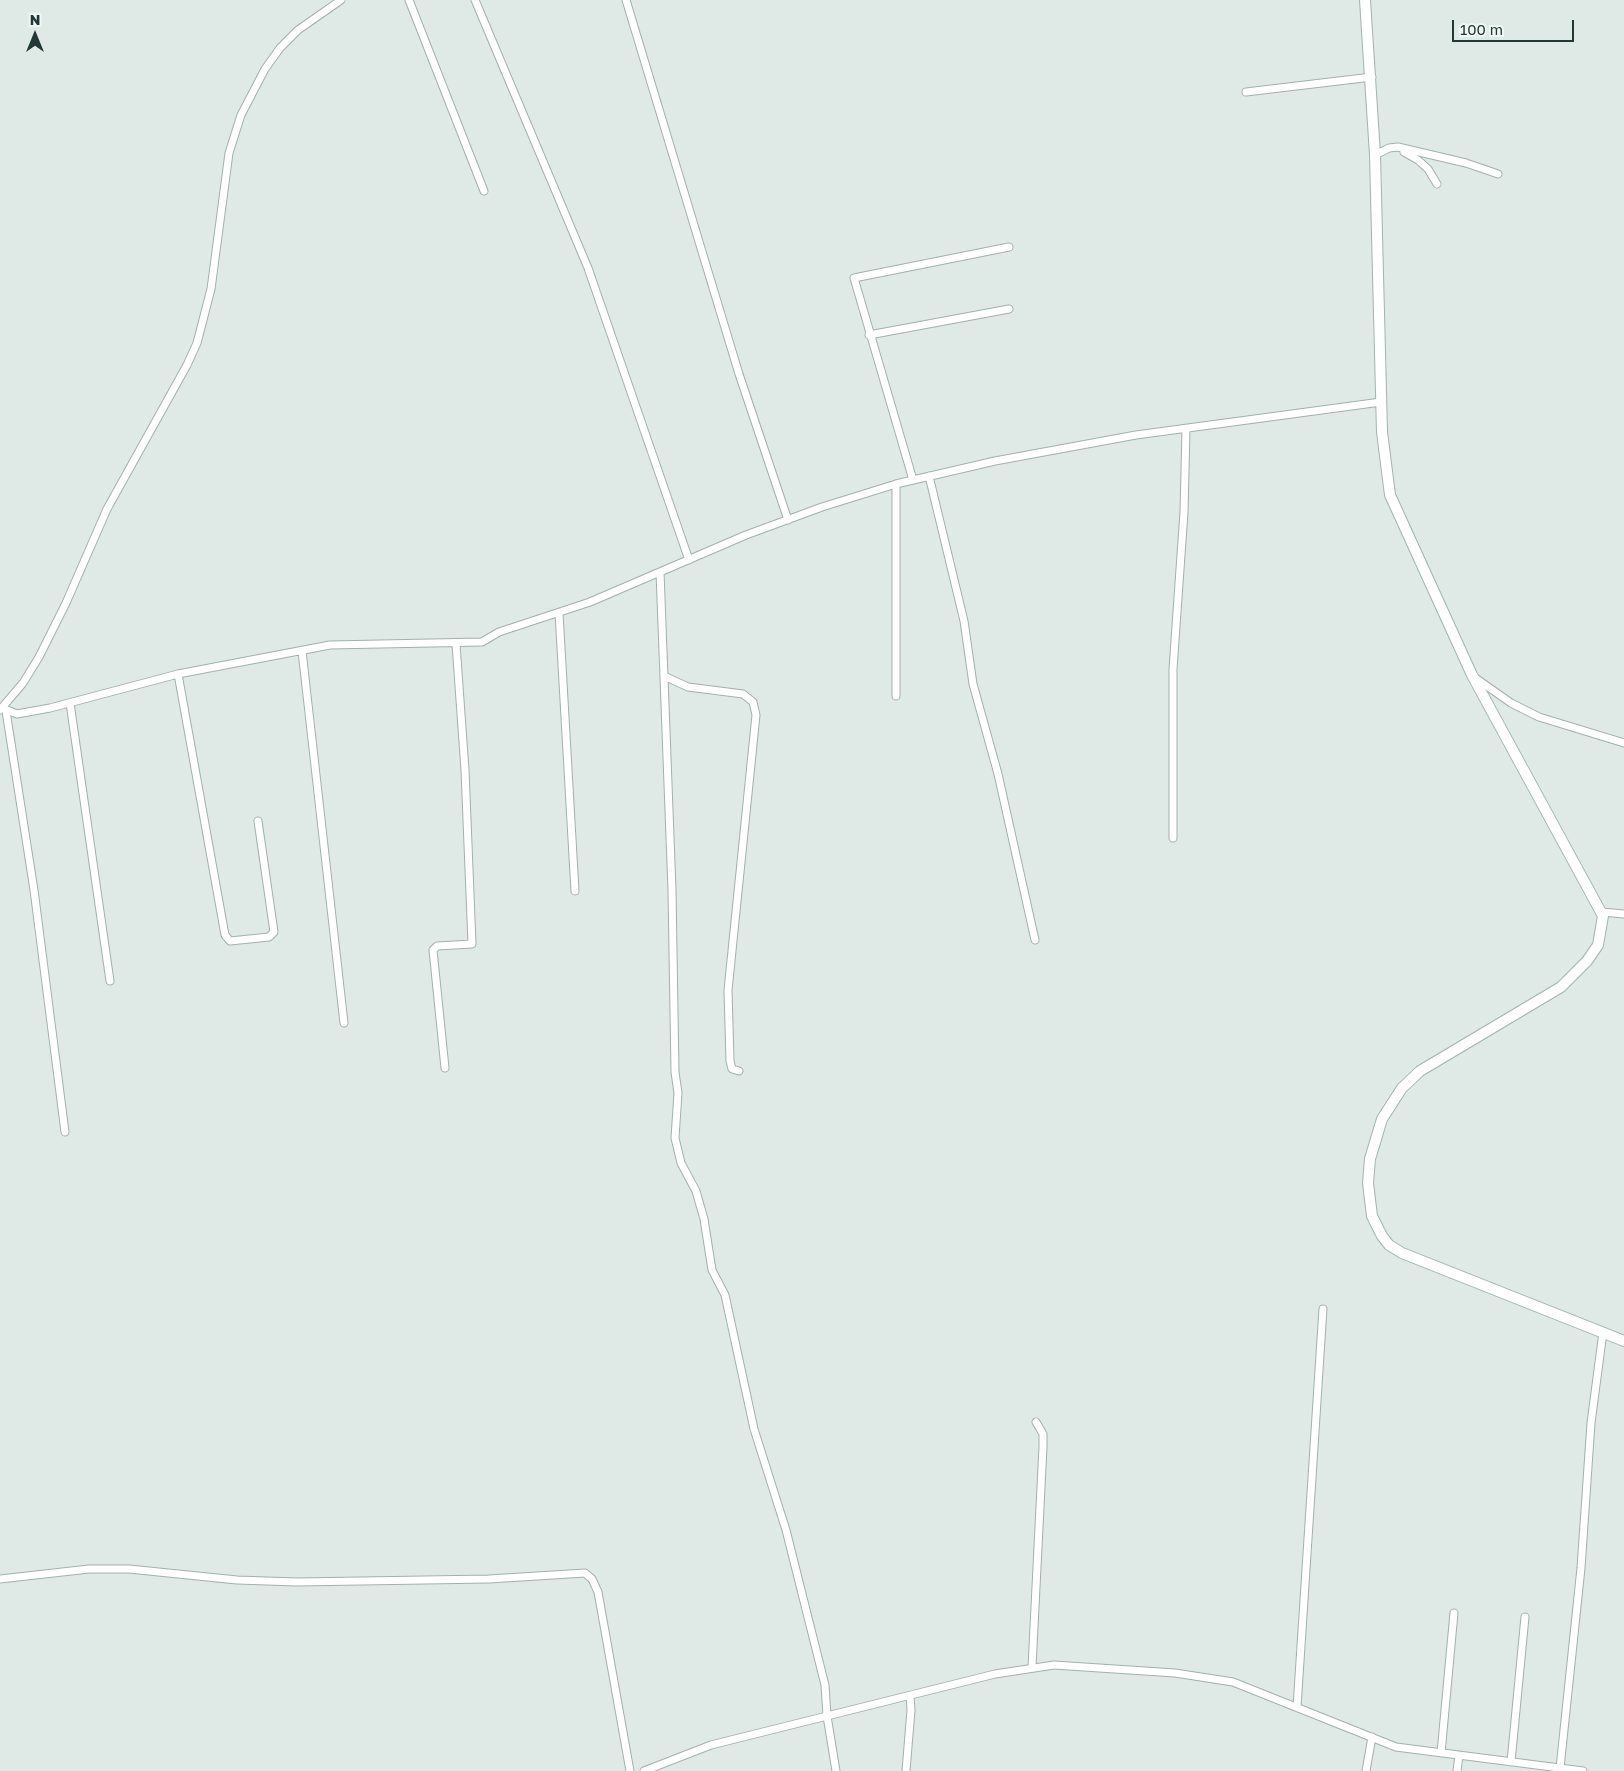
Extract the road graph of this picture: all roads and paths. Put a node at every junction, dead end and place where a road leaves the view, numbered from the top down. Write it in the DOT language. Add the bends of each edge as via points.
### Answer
graph roads {
  1 [pos="341,0"];
  2 [pos="409,0"];
  3 [pos="475,0"];
  4 [pos="626,0"];
  5 [pos="1365,0"];
  6 [pos="1372,77"];
  7 [pos="1246,92"];
  8 [pos="1389,148"];
  9 [pos="1375,155"];
  10 [pos="1498,174"];
  11 [pos="1437,184"];
  12 [pos="484,191"];
  13 [pos="1009,247"];
  14 [pos="1009,309"];
  15 [pos="869,335"];
  16 [pos="1381,402"];
  17 [pos="1186,429"];
  18 [pos="929,476"];
  19 [pos="913,480"];
  20 [pos="896,484"];
  21 [pos="788,520"];
  22 [pos="689,560"];
  23 [pos="660,572"];
  24 [pos="559,613"];
  25 [pos="456,644"];
  26 [pos="302,651"];
  27 [pos="178,674"];
  28 [pos="1472,675"];
  29 [pos="664,676"];
  30 [pos="896,696"];
  31 [pos="70,703"];
  32 [pos="3,710"];
  33 [pos="1624,743"];
  34 [pos="258,821"];
  35 [pos="1173,838"];
  36 [pos="575,891"];
  37 [pos="1602,912"];
  38 [pos="1624,914"];
  39 [pos="1035,940"];
  40 [pos="110,981"];
  41 [pos="344,1023"];
  42 [pos="444,1068"];
  43 [pos="740,1071"];
  44 [pos="65,1132"];
  45 [pos="1323,1309"];
  46 [pos="1603,1332"];
  47 [pos="1624,1341"];
  48 [pos="1036,1422"];
  49 [pos="0,1579"];
  50 [pos="1454,1613"];
  51 [pos="1525,1616"];
  52 [pos="1032,1667"];
  53 [pos="910,1696"];
  54 [pos="1297,1707"];
  55 [pos="827,1716"];
  56 [pos="1372,1737"];
  57 [pos="1441,1752"];
  58 [pos="1459,1755"];
  59 [pos="1511,1762"];
  60 [pos="1560,1768"];
  61 [pos="646,1770"];
  62 [pos="630,1771"];
  63 [pos="836,1771"];
  64 [pos="906,1771"];
  65 [pos="1366,1771"];
  66 [pos="1457,1771"];
  67 [pos="1583,1771"];
  1 -- 32 [label="street" via="298,30 280,48 264,69 242,115 229,152 212,288 197,343 107,508 66,604 39,657"];
  2 -- 12 [label="street"];
  3 -- 22 [label="street" via="588,268"];
  4 -- 21 [label="street" via="739,374"];
  5 -- 6 [label="street"];
  6 -- 7 [label="street"];
  6 -- 9 [label="street"];
  8 -- 9 [label="street"];
  8 -- 10 [label="street" via="1398,147 1457,161"];
  8 -- 11 [label="street" via="1418,160"];
  9 -- 16 [label="street"];
  13 -- 15 [label="street" via="854,278"];
  14 -- 15 [label="street"];
  15 -- 19 [label="street"];
  16 -- 17 [label="street"];
  16 -- 28 [label="street" via="1390,495"];
  17 -- 18 [label="street" via="995,460"];
  17 -- 35 [label="street" via="1174,668"];
  18 -- 19 [label="street"];
  18 -- 39 [label="street" via="964,620 973,684 998,774"];
  19 -- 20 [label="street"];
  20 -- 21 [label="street"];
  20 -- 30 [label="street"];
  21 -- 22 [label="street"];
  22 -- 23 [label="street"];
  23 -- 24 [label="street"];
  23 -- 29 [label="street"];
  24 -- 25 [label="street" via="499,632 482,642"];
  24 -- 36 [label="street"];
  25 -- 26 [label="street" via="330,646"];
  25 -- 42 [label="street" via="472,944 438,946 433,950"];
  26 -- 27 [label="street"];
  26 -- 41 [label="street"];
  27 -- 31 [label="street"];
  27 -- 34 [label="street" via="225,935 230,941 269,937 274,932"];
  28 -- 33 [label="street" via="1511,704 1532,714"];
  28 -- 37 [label="street"];
  29 -- 43 [label="street" via="688,687 743,694 753,702 756,715 728,990 730,1061 732,1069"];
  29 -- 55 [label="street" via="678,1093 675,1138 681,1163 696,1191 704,1219 712,1270 725,1295 754,1430 786,1530 825,1685"];
  31 -- 32 [label="street" via="24,713"];
  31 -- 40 [label="street"];
  32 -- 44 [label="street" via="34,890"];
  37 -- 38 [label="street"];
  37 -- 46 [label="street" via="1598,944 1569,980 1420,1071 1402,1088 1382,1119 1370,1159 1368,1183 1374,1222 1389,1245 1402,1253"];
  45 -- 54 [label="street"];
  46 -- 47 [label="street"];
  46 -- 60 [label="street" via="1591,1423 1581,1568"];
  48 -- 52 [label="street" via="1043,1434 1043,1447"];
  49 -- 62 [label="street" via="89,1569 297,1582 489,1579 585,1573 598,1592"];
  50 -- 57 [label="street"];
  51 -- 59 [label="street"];
  52 -- 53 [label="street"];
  52 -- 54 [label="street" via="1073,1666 1209,1678 1233,1682"];
  53 -- 55 [label="street"];
  53 -- 64 [label="street"];
  54 -- 56 [label="street"];
  55 -- 61 [label="street" via="711,1746"];
  55 -- 63 [label="street"];
  56 -- 57 [label="street" via="1396,1746"];
  56 -- 65 [label="street"];
  57 -- 58 [label="street"];
  58 -- 59 [label="street"];
  58 -- 66 [label="street"];
  59 -- 60 [label="street"];
  60 -- 67 [label="street"];
}
